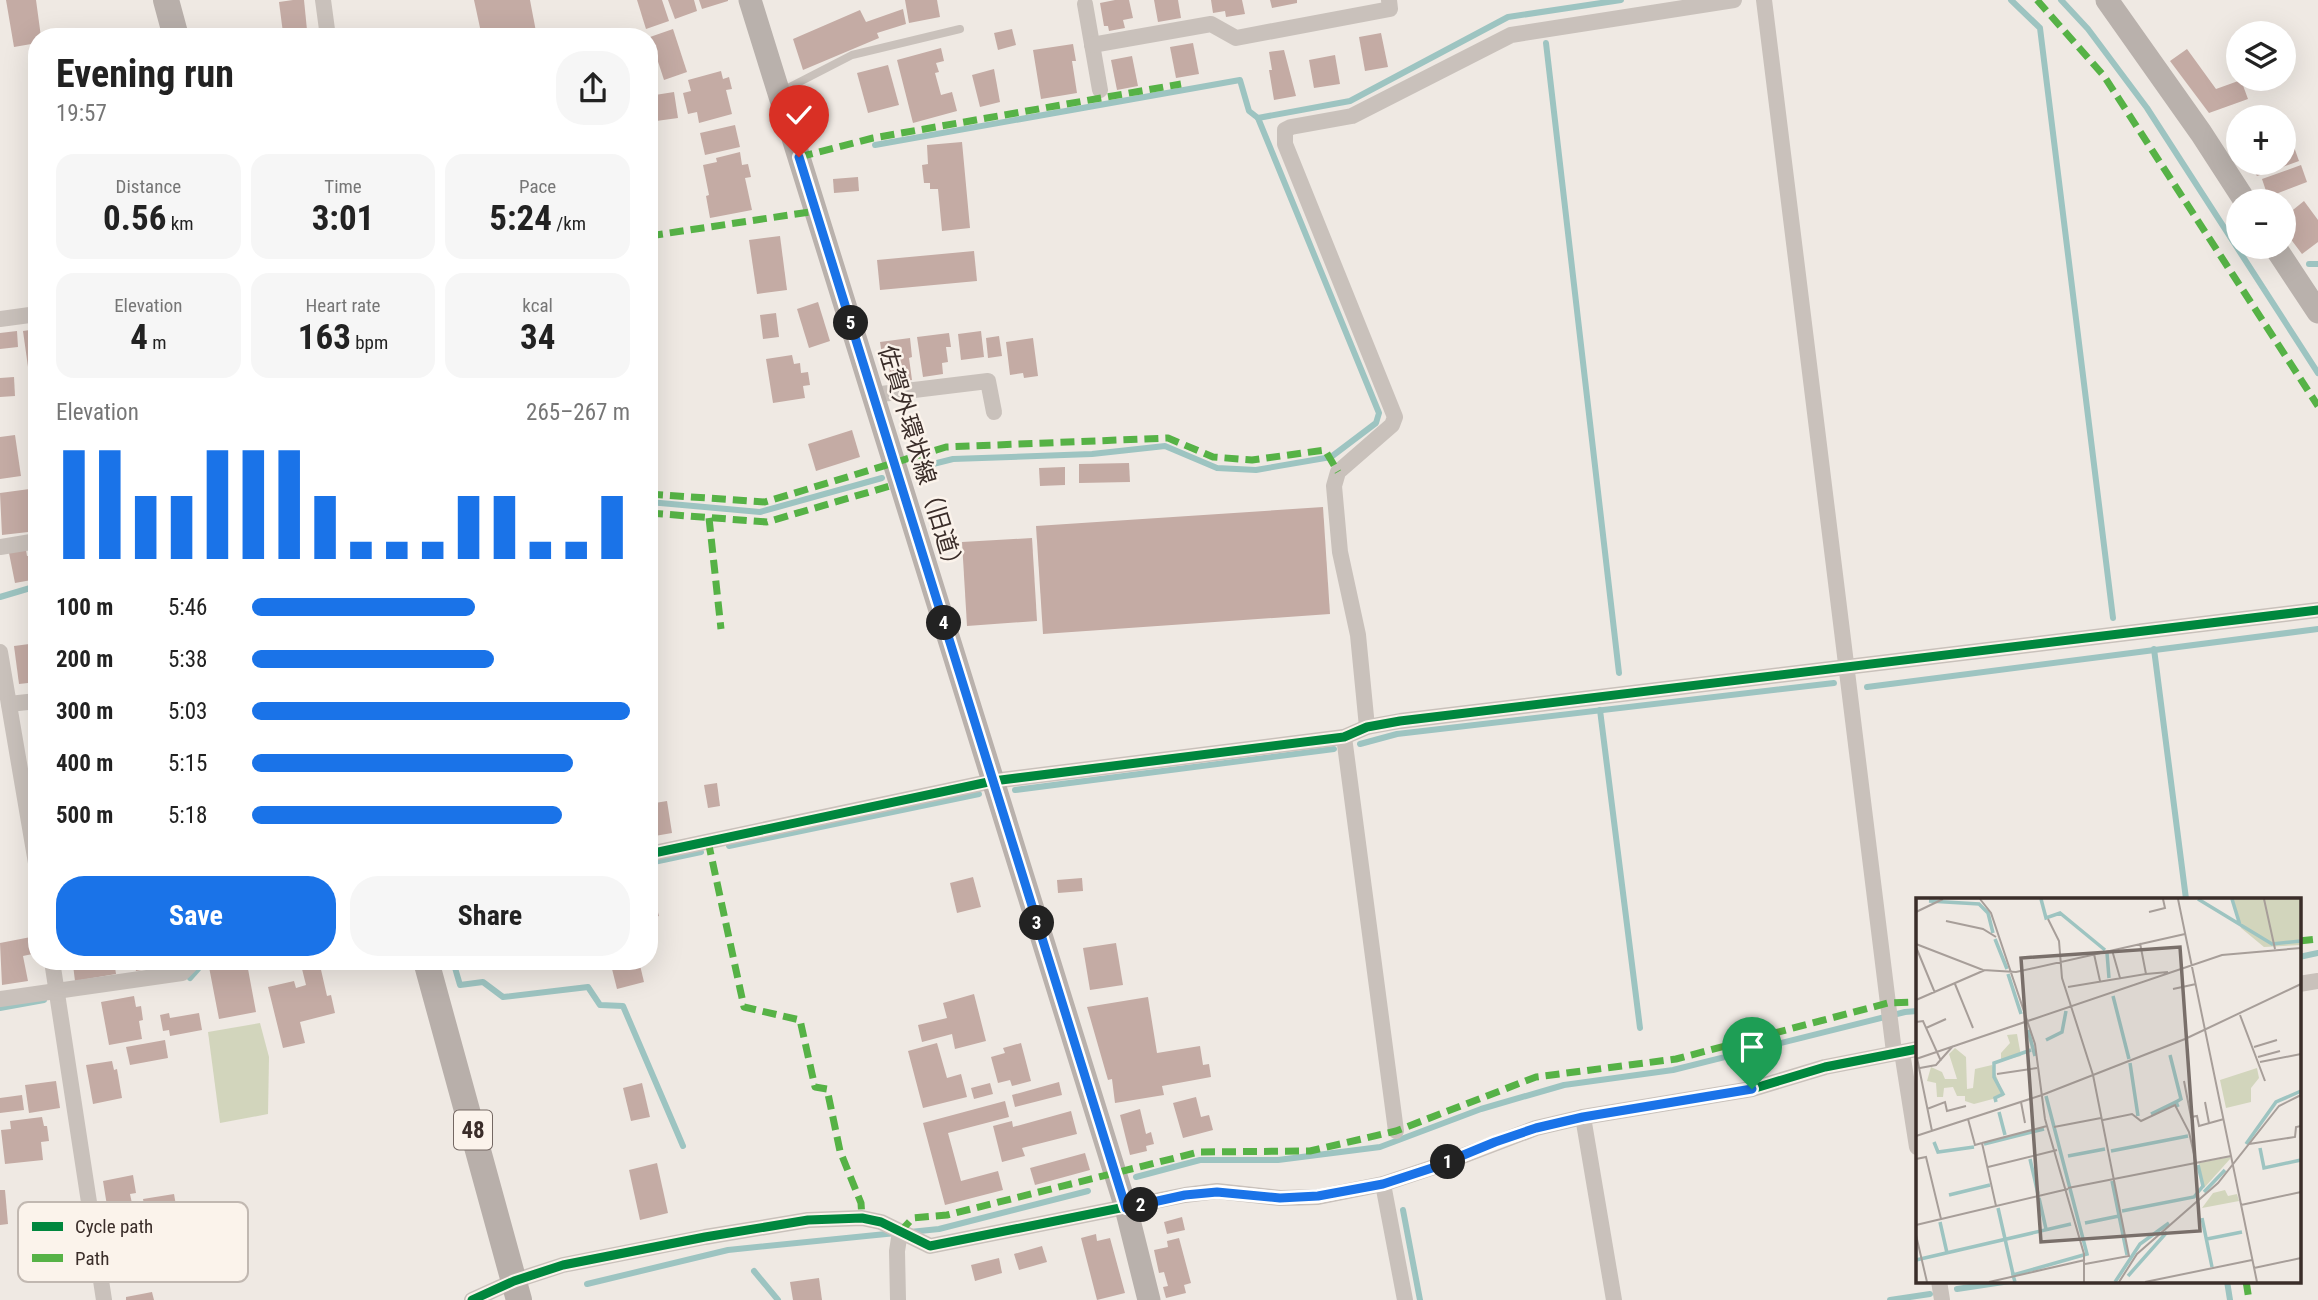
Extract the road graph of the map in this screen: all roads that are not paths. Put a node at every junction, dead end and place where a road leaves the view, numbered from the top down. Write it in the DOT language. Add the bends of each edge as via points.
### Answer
graph roads {
  1 [pos="166,0"];
  2 [pos="323,0"];
  3 [pos="750,0"];
  4 [pos="1389,0"];
  5 [pos="1734,0"];
  6 [pos="1764,0"];
  7 [pos="2106,0"];
  8 [pos="1086,5"];
  9 [pos="174,28"];
  10 [pos="327,28"];
  11 [pos="960,29"];
  12 [pos="1093,45"];
  13 [pos="1100,90"];
  14 [pos="779,92"];
  15 [pos="2237,189"];
  16 [pos="2283,259"];
  17 [pos="2318,312"];
  18 [pos="28,315"];
  19 [pos="0,319"];
  20 [pos="873,396"];
  21 [pos="995,412"];
  22 [pos="28,542"];
  23 [pos="0,547"];
  24 [pos="2318,610"];
  25 [pos="0,652"];
  26 [pos="1846,668"];
  27 [pos="28,702"];
  28 [pos="9,704"];
  29 [pos="1367,727"];
  30 [pos="1344,737"];
  31 [pos="993,781"];
  32 [pos="28,816"];
  33 [pos="658,852"];
  34 [pos="54,970"];
  35 [pos="185,970"];
  36 [pos="428,970"];
  37 [pos="2318,981"];
  38 [pos="2300,984"];
  39 [pos="57,990"];
  40 [pos="0,999"];
  41 [pos="1904,1051"];
  42 [pos="1583,1117"];
  43 [pos="1396,1131"];
  44 [pos="1916,1140"];
  45 [pos="1383,1184"];
  46 [pos="89,1202"];
  47 [pos="1126,1208"];
  48 [pos="901,1231"];
  49 [pos="101,1282"];
  50 [pos="1939,1282"];
  51 [pos="517,1290"];
  52 [pos="104,1300"];
  53 [pos="472,1300"];
  54 [pos="898,1300"];
  55 [pos="1149,1300"];
  56 [pos="1405,1300"];
  57 [pos="1614,1300"];
  58 [pos="1942,1300"];
  1 -- 9 [label="main road"];
  2 -- 10 [label="street"];
  3 -- 14 [label="street, 佐賀外環状線（旧道）"];
  4 -- 12 [label="street" via="1390,9 1236,38 1210,24"];
  5 -- 29 [label="street" via="1511,35 1352,116 1285,130 1284,144 1395,417 1392,425 1338,472 1334,486 1340,552 1359,635"];
  6 -- 26 [label="street"];
  7 -- 15 [label="street"];
  8 -- 12 [label="street"];
  11 -- 14 [label="lane" via="852,55"];
  12 -- 13 [label="street"];
  14 -- 20 [label="street, 佐賀外環状線（旧道）"];
  16 -- 17 [label="street"];
  18 -- 19 [label="street"];
  20 -- 21 [label="street" via="988,381"];
  20 -- 31 [label="street, 佐賀外環状線（旧道）"];
  22 -- 23 [label="street"];
  24 -- 26 [label="street"];
  25 -- 28 [label="street"];
  26 -- 29 [label="street"];
  26 -- 41 [label="street" via="1891,1027"];
  27 -- 28 [label="street"];
  28 -- 32 [label="street"];
  29 -- 30 [label="street"];
  30 -- 31 [label="street"];
  30 -- 43 [label="street"];
  31 -- 33 [label="street"];
  31 -- 47 [label="street, 佐賀外環状線（旧道）"];
  34 -- 39 [label="street"];
  35 -- 39 [label="street"];
  36 -- 51 [label="main road, 48"];
  37 -- 38 [label="street"];
  39 -- 40 [label="street"];
  39 -- 46 [label="street"];
  41 -- 42 [label="street" via="1825,1067 1752,1089"];
  41 -- 44 [label="street"];
  42 -- 45 [label="street" via="1536,1128"];
  42 -- 57 [label="street"];
  45 -- 47 [label="street" via="1280,1198 1217,1192"];
  45 -- 56 [label="street"];
  47 -- 48 [label="street" via="930,1246"];
  47 -- 55 [label="street, 佐賀外環状線（旧道）"];
  48 -- 51 [label="street" via="862,1218 808,1220 563,1265"];
  48 -- 54 [label="street"];
  49 -- 52 [label="street"];
  50 -- 58 [label="street"];
  51 -- 53 [label="street"];
}
